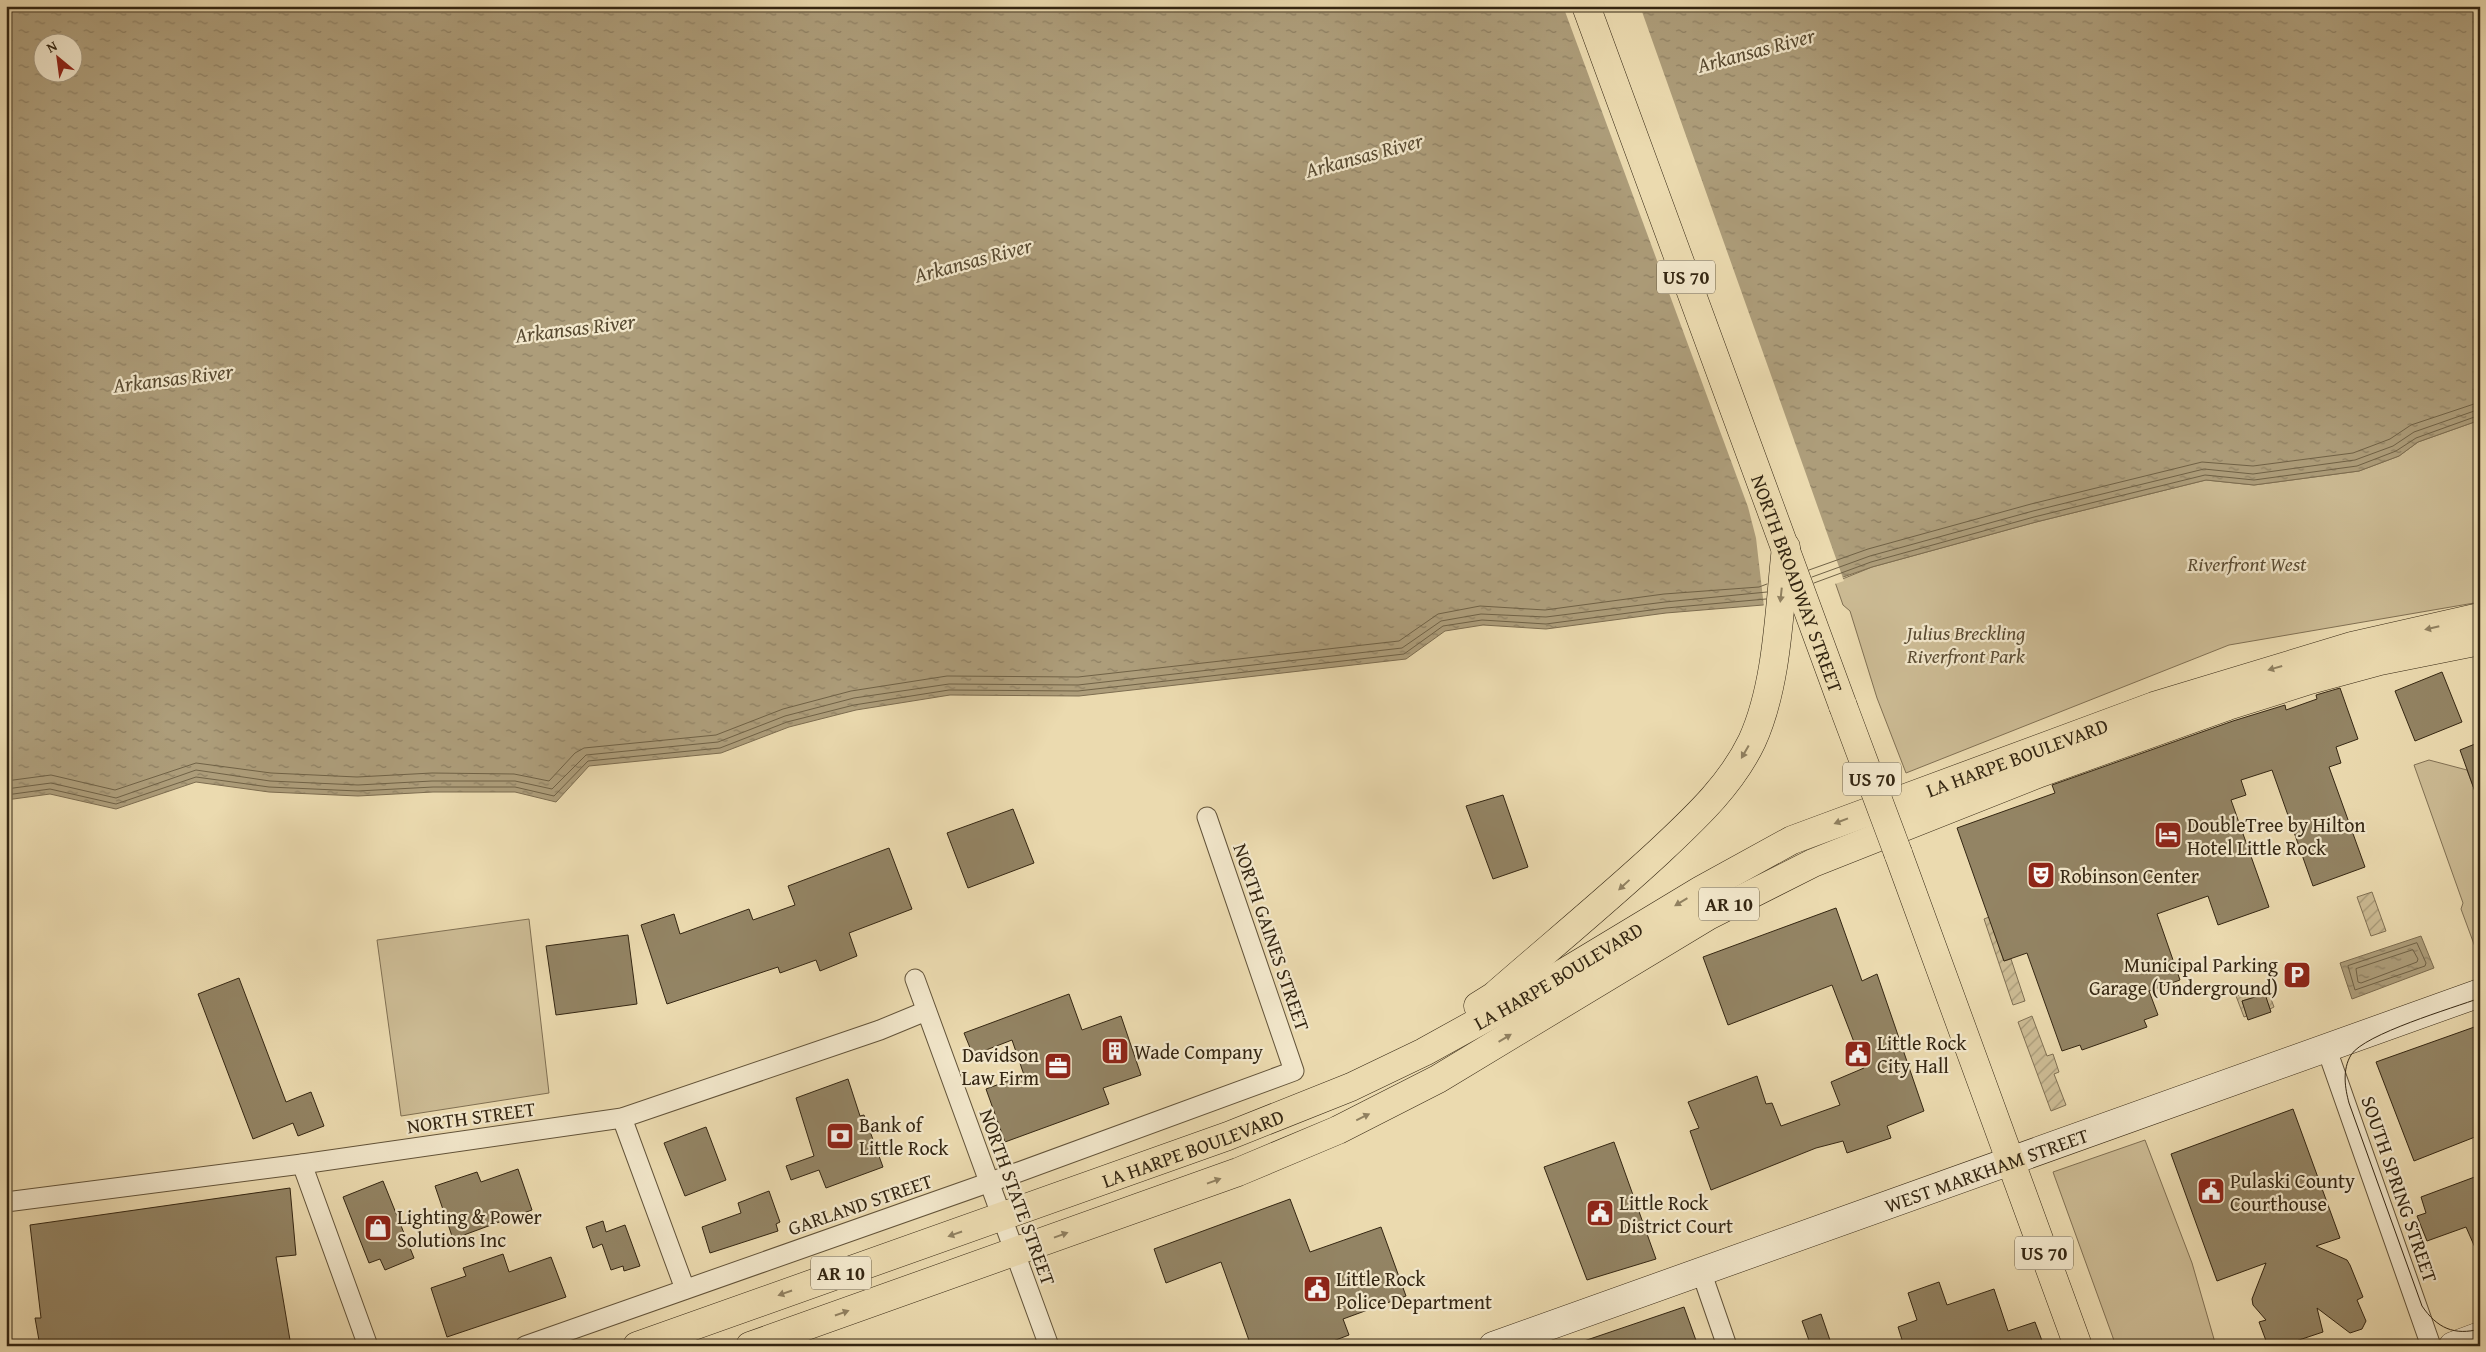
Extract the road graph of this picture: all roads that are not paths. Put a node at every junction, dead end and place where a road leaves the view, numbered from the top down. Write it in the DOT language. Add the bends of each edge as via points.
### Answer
graph roads {
  1 [pos="1586,6"];
  2 [pos="1786,547"];
  3 [pos="2480,618"];
  4 [pos="2480,642"];
  5 [pos="1208,817"];
  6 [pos="916,979"];
  7 [pos="2480,993"];
  8 [pos="926,1011"];
  9 [pos="2326,1048"];
  10 [pos="1294,1071"];
  11 [pos="622,1118"];
  12 [pos="1228,1136"];
  13 [pos="2010,1160"];
  14 [pos="302,1164"];
  15 [pos="988,1182"];
  16 [pos="6,1202"];
  17 [pos="1001,1218"];
  18 [pos="1015,1252"];
  19 [pos="1701,1271"];
  20 [pos="685,1290"];
  21 [pos="2480,1336"];
  22 [pos="368,1346"];
  23 [pos="524,1346"];
  24 [pos="637,1346"];
  25 [pos="750,1346"];
  26 [pos="1049,1346"];
  27 [pos="1493,1346"];
  28 [pos="1727,1346"];
  29 [pos="2078,1346"];
  30 [pos="2431,1346"];
  31 [pos="2452,1346"];
  1 -- 2 [label="main road, NORTH BROADWAY STREET / US 70"];
  2 -- 12 [label="main road, one-way" via="1767,696 1752,740 1730,778 1700,813 1494,996 1403,1046 1336,1076"];
  2 -- 13 [label="main road, NORTH BROADWAY STREET / US 70, bridge"];
  3 -- 12 [label="main road, LA HARPE BOULEVARD / AR 10, one-way" via="2352,646 2253,674 2154,706 1792,840 1424,1052"];
  18 -- 4 [label="main road, LA HARPE BOULEVARD / AR 10, one-way" via="1238,1172 1338,1130 1438,1078 1718,911 1813,863 2040,773 2228,706 2380,661"];
  5 -- 10 [label="street, NORTH GAINES STREET"];
  6 -- 8 [label="street, NORTH STATE STREET"];
  7 -- 9 [label="street, WEST MARKHAM STREET"];
  8 -- 11 [label="street, NORTH STREET" via="880,1030"];
  8 -- 15 [label="street, NORTH STATE STREET"];
  9 -- 13 [label="street, WEST MARKHAM STREET"];
  9 -- 30 [label="street, SOUTH SPRING STREET"];
  10 -- 15 [label="street, GARLAND STREET"];
  11 -- 14 [label="street, NORTH STREET"];
  11 -- 20 [label="street"];
  12 -- 17 [label="main road, LA HARPE BOULEVARD / AR 10"];
  13 -- 19 [label="street, WEST MARKHAM STREET"];
  13 -- 29 [label="main road, US 70"];
  14 -- 16 [label="street, NORTH STREET"];
  14 -- 22 [label="street"];
  15 -- 17 [label="street, NORTH STATE STREET"];
  15 -- 20 [label="street, GARLAND STREET"];
  17 -- 18 [label="street, NORTH STATE STREET"];
  17 -- 24 [label="main road, LA HARPE BOULEVARD / AR 10, one-way"];
  25 -- 18 [label="main road, LA HARPE BOULEVARD / AR 10, one-way"];
  18 -- 26 [label="street, NORTH STATE STREET"];
  19 -- 27 [label="street, WEST MARKHAM STREET"];
  19 -- 28 [label="street"];
  20 -- 23 [label="street, GARLAND STREET"];
  21 -- 31 [label="street"];
}
